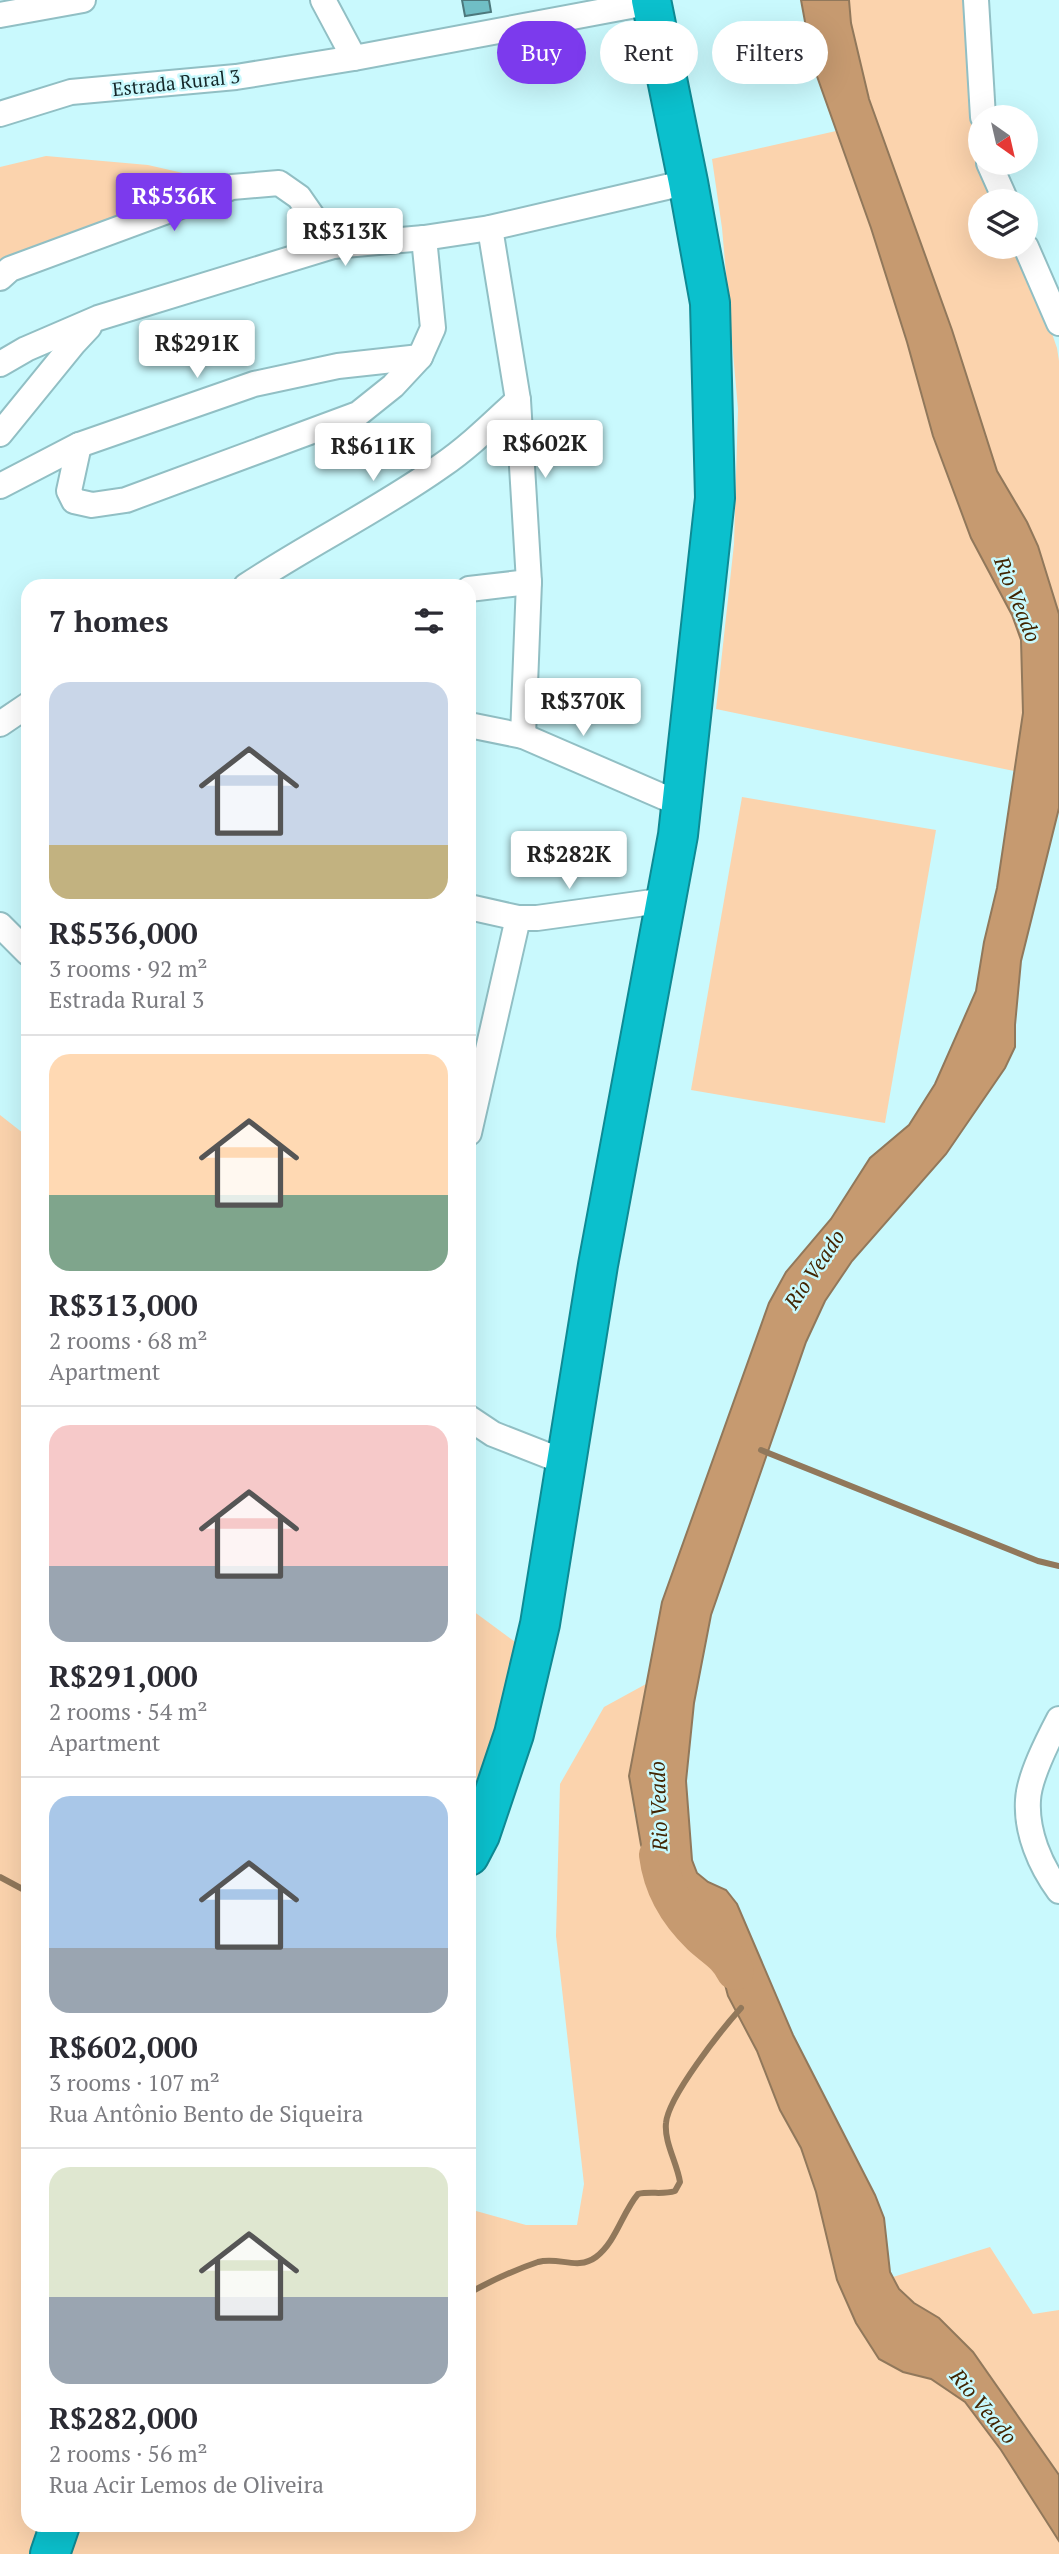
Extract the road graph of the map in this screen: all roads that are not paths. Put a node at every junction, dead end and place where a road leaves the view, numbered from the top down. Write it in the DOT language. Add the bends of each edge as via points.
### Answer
graph roads {
  1 [pos="83,0"];
  2 [pos="323,0"];
  3 [pos="976,0"];
  4 [pos="651,1"];
  5 [pos="0,15"];
  6 [pos="354,58"];
  7 [pos="983,105"];
  8 [pos="0,114"];
  9 [pos="688,182"];
  10 [pos="490,228"];
  11 [pos="424,238"];
  12 [pos="333,246"];
  13 [pos="1031,259"];
  14 [pos="0,278"];
  15 [pos="99,318"];
  16 [pos="1059,323"];
  17 [pos="420,356"];
  18 [pos="0,365"];
  19 [pos="518,400"];
  20 [pos="0,434"];
  21 [pos="79,444"];
  22 [pos="0,486"];
  23 [pos="256,579"];
  24 [pos="529,582"];
  25 [pos="476,588"];
  26 [pos="21,710"];
  27 [pos="0,724"];
  28 [pos="476,726"];
  29 [pos="523,736"];
  30 [pos="682,805"];
  31 [pos="667,900"];
  32 [pos="476,909"];
  33 [pos="518,918"];
  34 [pos="0,925"];
  35 [pos="21,946"];
  36 [pos="476,1102"];
  37 [pos="476,1423"];
  38 [pos="567,1464"];
  39 [pos="1059,1720"];
  40 [pos="476,1843"];
  41 [pos="1059,1891"];
  42 [pos="58,2532"];
  43 [pos="50,2554"];
  1 -- 5 [label="street"];
  2 -- 6 [label="street"];
  3 -- 7 [label="street"];
  4 -- 6 [label="street, Estrada Rural 3"];
  4 -- 9 [label="highway"];
  6 -- 8 [label="street, Estrada Rural 3" via="236,77 71,92"];
  9 -- 10 [label="street"];
  9 -- 30 [label="highway" via="710,303 715,498"];
  10 -- 11 [label="street"];
  10 -- 19 [label="street"];
  11 -- 12 [label="street"];
  11 -- 17 [label="street" via="433,328"];
  12 -- 14 [label="street" via="299,197 279,183 232,187 10,269"];
  12 -- 15 [label="street"];
  13 -- 16 [label="street"];
  15 -- 18 [label="street"];
  15 -- 20 [label="street"];
  17 -- 21 [label="street" via="338,366 254,384"];
  17 -- 21 [label="street" via="358,414 126,500 92,505 74,501 69,491"];
  19 -- 23 [label="street" via="442,466"];
  19 -- 24 [label="street"];
  21 -- 22 [label="street"];
  24 -- 25 [label="street"];
  24 -- 29 [label="street"];
  26 -- 27 [label="street"];
  28 -- 29 [label="street"];
  29 -- 30 [label="street"];
  30 -- 31 [label="highway"];
  31 -- 33 [label="street"];
  31 -- 38 [label="highway" via="597,1265"];
  32 -- 33 [label="street"];
  33 -- 36 [label="street"];
  34 -- 35 [label="street"];
  37 -- 38 [label="street"];
  38 -- 40 [label="highway" via="540,1624 514,1734"];
  39 -- 41 [label="street" via="1043,1749 1027,1798 1031,1837"];
  42 -- 43 [label="highway"];
}
